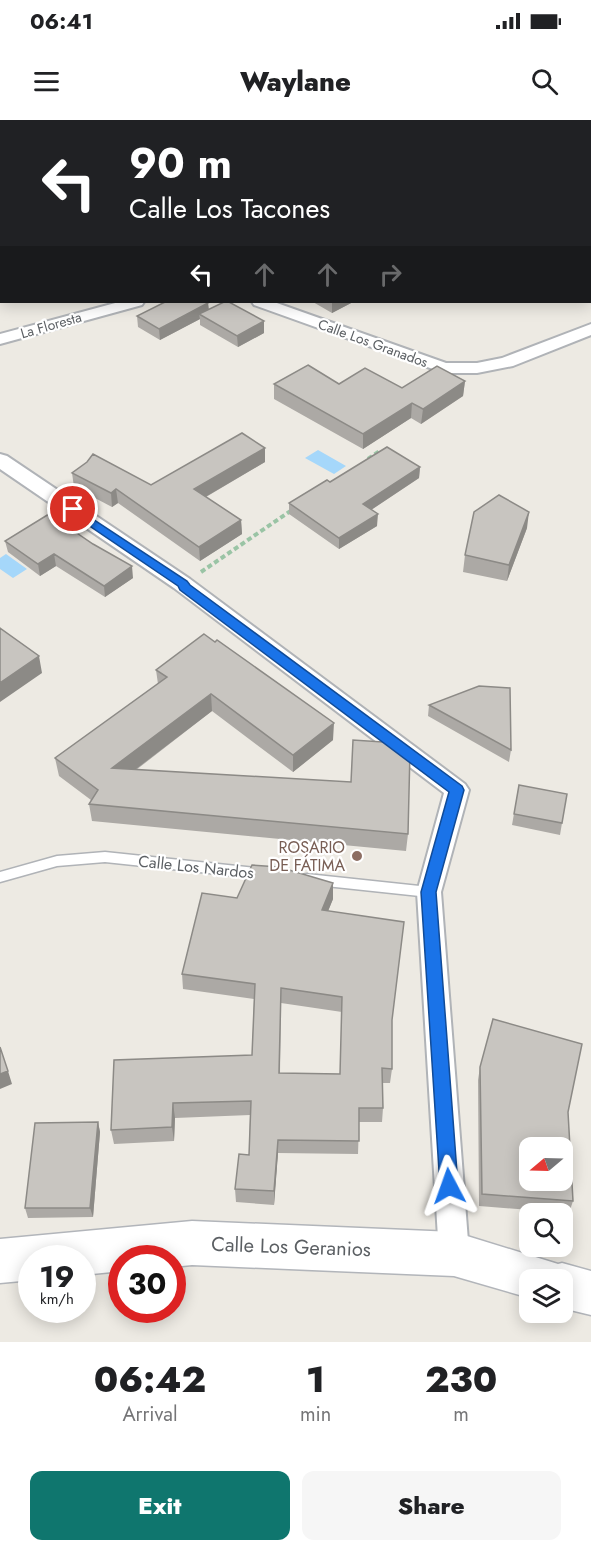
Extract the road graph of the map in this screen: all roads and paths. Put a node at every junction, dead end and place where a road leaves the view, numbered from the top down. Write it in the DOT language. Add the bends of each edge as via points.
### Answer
graph roads {
  1 [pos="132,303"];
  2 [pos="263,303"];
  3 [pos="591,329"];
  4 [pos="0,339"];
  5 [pos="381,450"];
  6 [pos="0,460"];
  7 [pos="361,464"];
  8 [pos="302,504"];
  9 [pos="183,584"];
  10 [pos="0,877"];
  11 [pos="429,892"];
  12 [pos="454,1254"];
  13 [pos="0,1262"];
  14 [pos="519,1273"];
  15 [pos="573,1288"];
  16 [pos="591,1293"];
  1 -- 4 [label="street, La Floresta"];
  2 -- 3 [label="street, Calle Los Granados" via="444,368 477,368 507,362"];
  5 -- 7 [label="path"];
  6 -- 9 [label="street"];
  8 -- 9 [label="path"];
  9 -- 11 [label="street" via="457,790"];
  10 -- 11 [label="lane, Calle Los Nardos" via="57,861 105,857"];
  11 -- 12 [label="street"];
  12 -- 13 [label="street, Calle Los Geranios" via="192,1243"];
  12 -- 14 [label="street, Calle Los Geranios"];
  15 -- 16 [label="street"];
}
